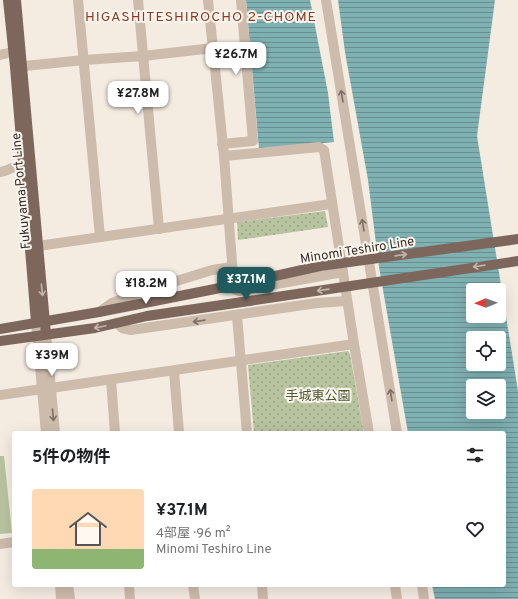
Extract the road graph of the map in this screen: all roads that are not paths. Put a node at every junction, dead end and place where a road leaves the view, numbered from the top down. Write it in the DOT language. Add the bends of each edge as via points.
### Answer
graph roads {
  1 [pos="8,0"];
  2 [pos="16,0"];
  3 [pos="78,0"];
  4 [pos="138,0"];
  5 [pos="208,0"];
  6 [pos="241,0"];
  7 [pos="326,0"];
  8 [pos="213,48"];
  9 [pos="13,52"];
  10 [pos="0,55"];
  11 [pos="144,56"];
  12 [pos="84,60"];
  13 [pos="18,67"];
  14 [pos="222,144"];
  15 [pos="224,156"];
  16 [pos="23,165"];
  17 [pos="0,172"];
  18 [pos="332,204"];
  19 [pos="228,218"];
  20 [pos="159,229"];
  21 [pos="100,237"];
  22 [pos="518,239"];
  23 [pos="34,246"];
  24 [pos="518,261"];
  25 [pos="232,268"];
  26 [pos="343,272"];
  27 [pos="347,301"];
  28 [pos="99,312"];
  29 [pos="237,316"];
  30 [pos="40,321"];
  31 [pos="117,323"];
  32 [pos="0,329"];
  33 [pos="42,335"];
  34 [pos="0,341"];
  35 [pos="354,344"];
  36 [pos="241,361"];
  37 [pos="174,371"];
  38 [pos="111,380"];
  39 [pos="47,389"];
  40 [pos="0,395"];
  41 [pos="46,431"];
  42 [pos="55,431"];
  43 [pos="115,431"];
  44 [pos="179,431"];
  45 [pos="247,431"];
  46 [pos="369,431"];
  47 [pos="397,431"];
  48 [pos="12,542"];
  49 [pos="0,544"];
  50 [pos="60,587"];
  51 [pos="68,587"];
  52 [pos="129,587"];
  53 [pos="194,587"];
  54 [pos="262,587"];
  55 [pos="395,587"];
  56 [pos="422,587"];
  57 [pos="62,599"];
  58 [pos="70,599"];
  59 [pos="130,599"];
  60 [pos="195,599"];
  61 [pos="263,599"];
  62 [pos="397,599"];
  63 [pos="424,599"];
  1 -- 9 [label="main road, Fukuyama Port Line"];
  2 -- 13 [label="main road, Fukuyama Port Line"];
  3 -- 12 [label="street"];
  4 -- 11 [label="street"];
  5 -- 8 [label="street"];
  6 -- 14 [label="street" via="253,141"];
  47 -- 7 [label="street, one-way"];
  8 -- 11 [label="street"];
  8 -- 14 [label="street"];
  9 -- 10 [label="street"];
  9 -- 13 [label="main road, Fukuyama Port Line"];
  11 -- 12 [label="street"];
  11 -- 20 [label="street"];
  12 -- 13 [label="street"];
  12 -- 21 [label="street"];
  13 -- 16 [label="main road, Fukuyama Port Line"];
  13 -- 23 [label="main road, Fukuyama Port Line"];
  14 -- 15 [label="street"];
  15 -- 18 [label="street" via="319,147 324,150"];
  15 -- 19 [label="street"];
  16 -- 17 [label="street"];
  16 -- 23 [label="main road, Fukuyama Port Line"];
  18 -- 19 [label="street"];
  18 -- 26 [label="street"];
  19 -- 20 [label="street"];
  19 -- 25 [label="street"];
  20 -- 21 [label="street"];
  21 -- 23 [label="street"];
  28 -- 22 [label="main road, Minomi Teshiro Line, one-way, bridge" via="320,266"];
  23 -- 30 [label="main road, Fukuyama Port Line"];
  24 -- 31 [label="main road, one-way, bridge" via="147,316"];
  25 -- 26 [label="street" via="234,289 239,291"];
  25 -- 28 [label="street" via="212,270 141,292 112,303"];
  26 -- 27 [label="street"];
  27 -- 29 [label="street" via="317,303"];
  27 -- 35 [label="street"];
  28 -- 30 [label="main road, Minomi Teshiro Line"];
  29 -- 31 [label="street, one-way" via="131,330 122,328"];
  29 -- 36 [label="street"];
  30 -- 32 [label="main road"];
  30 -- 33 [label="street"];
  31 -- 33 [label="main road, one-way"];
  33 -- 34 [label="main road"];
  33 -- 39 [label="street"];
  35 -- 36 [label="street"];
  35 -- 46 [label="street"];
  36 -- 37 [label="street"];
  36 -- 45 [label="street"];
  37 -- 38 [label="street"];
  37 -- 44 [label="street"];
  38 -- 39 [label="street"];
  38 -- 43 [label="street"];
  39 -- 40 [label="street"];
  39 -- 41 [label="street"];
  39 -- 42 [label="street, one-way"];
  48 -- 49 [label="street"];
  50 -- 57 [label="street"];
  51 -- 58 [label="street"];
  52 -- 59 [label="street"];
  53 -- 60 [label="street"];
  54 -- 61 [label="street"];
  55 -- 62 [label="street"];
  56 -- 63 [label="street"];
}
